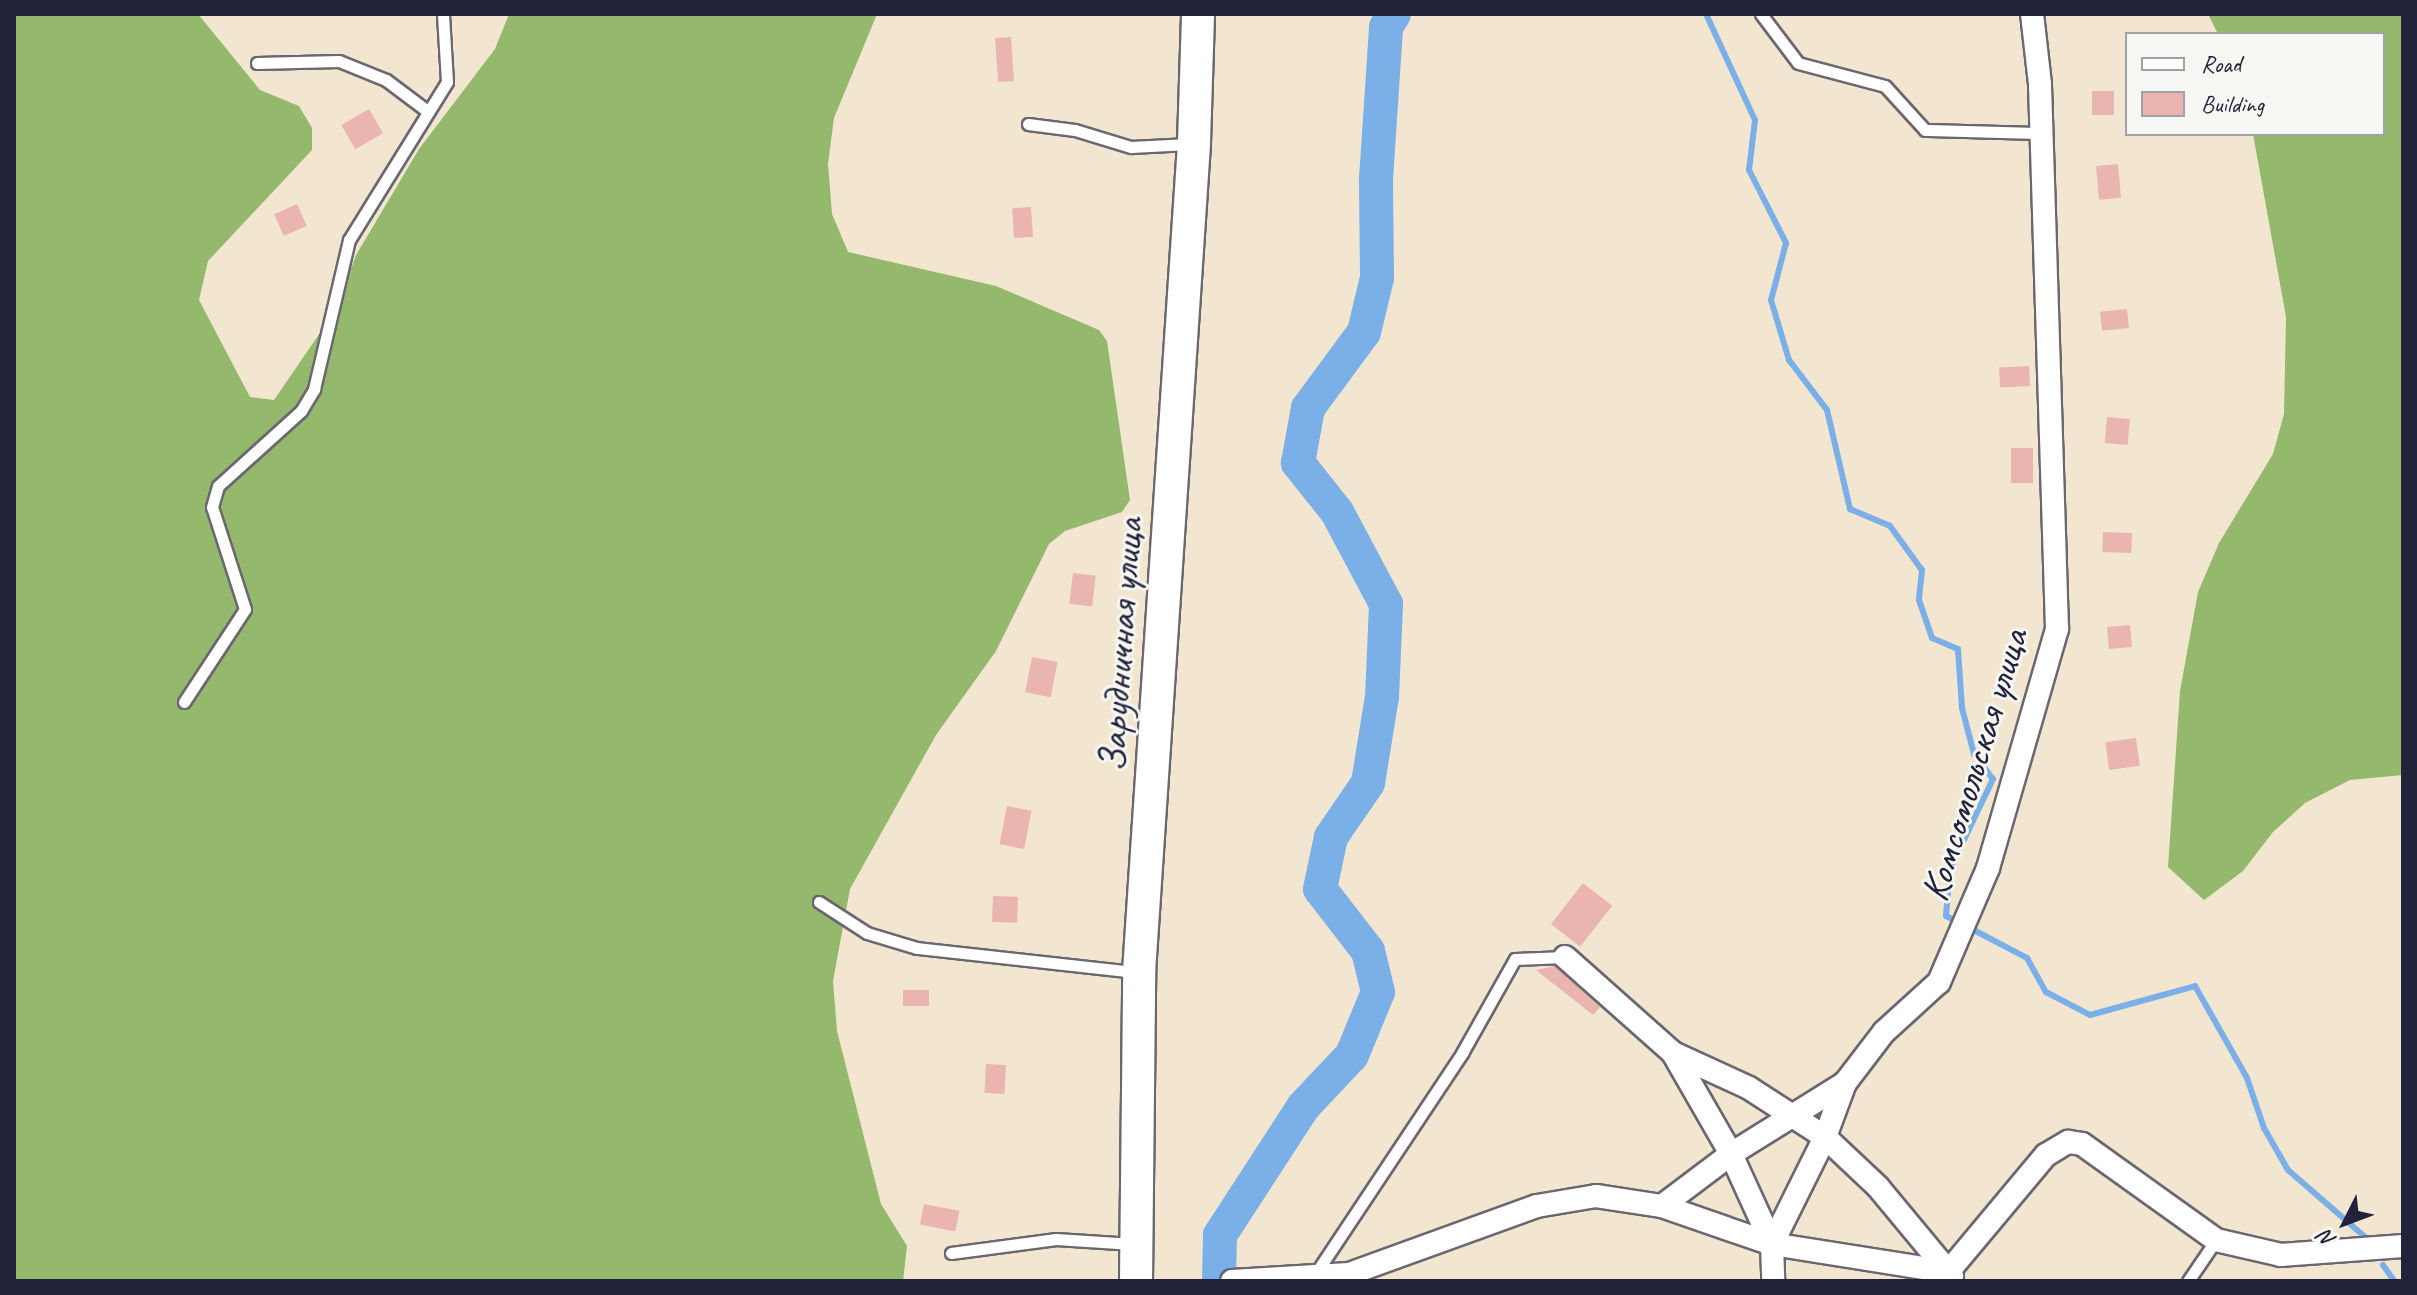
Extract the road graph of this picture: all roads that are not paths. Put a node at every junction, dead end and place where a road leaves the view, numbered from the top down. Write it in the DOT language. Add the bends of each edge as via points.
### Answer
graph roads {
  1 [pos="443,14"];
  2 [pos="1198,14"];
  3 [pos="1761,14"];
  4 [pos="2032,14"];
  5 [pos="257,63"];
  6 [pos="426,110"];
  7 [pos="1028,124"];
  8 [pos="2041,133"];
  9 [pos="1194,143"];
  10 [pos="184,702"];
  11 [pos="819,902"];
  12 [pos="1565,957"];
  13 [pos="1139,972"];
  14 [pos="1673,1053"];
  15 [pos="1845,1083"];
  16 [pos="1795,1114"];
  17 [pos="1825,1137"];
  18 [pos="1731,1154"];
  19 [pos="1662,1206"];
  20 [pos="2216,1240"];
  21 [pos="1134,1244"];
  22 [pos="1772,1244"];
  23 [pos="2403,1246"];
  24 [pos="951,1253"];
  25 [pos="1314,1276"];
  26 [pos="1953,1277"];
  27 [pos="1136,1281"];
  28 [pos="1232,1281"];
  29 [pos="1773,1281"];
  30 [pos="2188,1281"];
  1 -- 6 [label="lane" via="447,82"];
  2 -- 9 [label="street, Зарудничная улица"];
  3 -- 8 [label="lane" via="1798,63 1885,86 1925,130"];
  4 -- 8 [label="street, Комсомольская улица"];
  5 -- 6 [label="lane" via="339,61 386,80"];
  6 -- 10 [label="lane" via="349,240 314,389 301,411 218,486 212,507 245,609"];
  7 -- 9 [label="lane" via="1075,130 1131,147"];
  8 -- 15 [label="street, Комсомольская улица" via="2057,629 1988,868 1939,982 1884,1032"];
  9 -- 13 [label="street, Зарудничная улица"];
  11 -- 13 [label="lane" via="867,933 917,948"];
  12 -- 14 [label="street"];
  12 -- 25 [label="lane" via="1515,959 1462,1053"];
  13 -- 21 [label="street, Зарудничная улица"];
  14 -- 16 [label="street"];
  14 -- 18 [label="street"];
  15 -- 16 [label="street, Комсомольская улица"];
  15 -- 17 [label="street"];
  16 -- 17 [label="street"];
  16 -- 18 [label="street, Комсомольская улица"];
  17 -- 22 [label="street"];
  17 -- 26 [label="street" via="1878,1187"];
  18 -- 19 [label="street, Комсомольская улица"];
  18 -- 22 [label="street"];
  19 -- 22 [label="street"];
  19 -- 25 [label="street" via="1596,1196 1537,1206 1349,1274"];
  20 -- 23 [label="street" via="2281,1255"];
  20 -- 26 [label="street" via="2082,1144 2068,1142 2046,1155"];
  20 -- 30 [label="lane"];
  21 -- 24 [label="lane" via="1056,1239"];
  21 -- 27 [label="street, Зарудничная улица"];
  22 -- 26 [label="street"];
  22 -- 29 [label="street"];
  25 -- 28 [label="street"];
}
